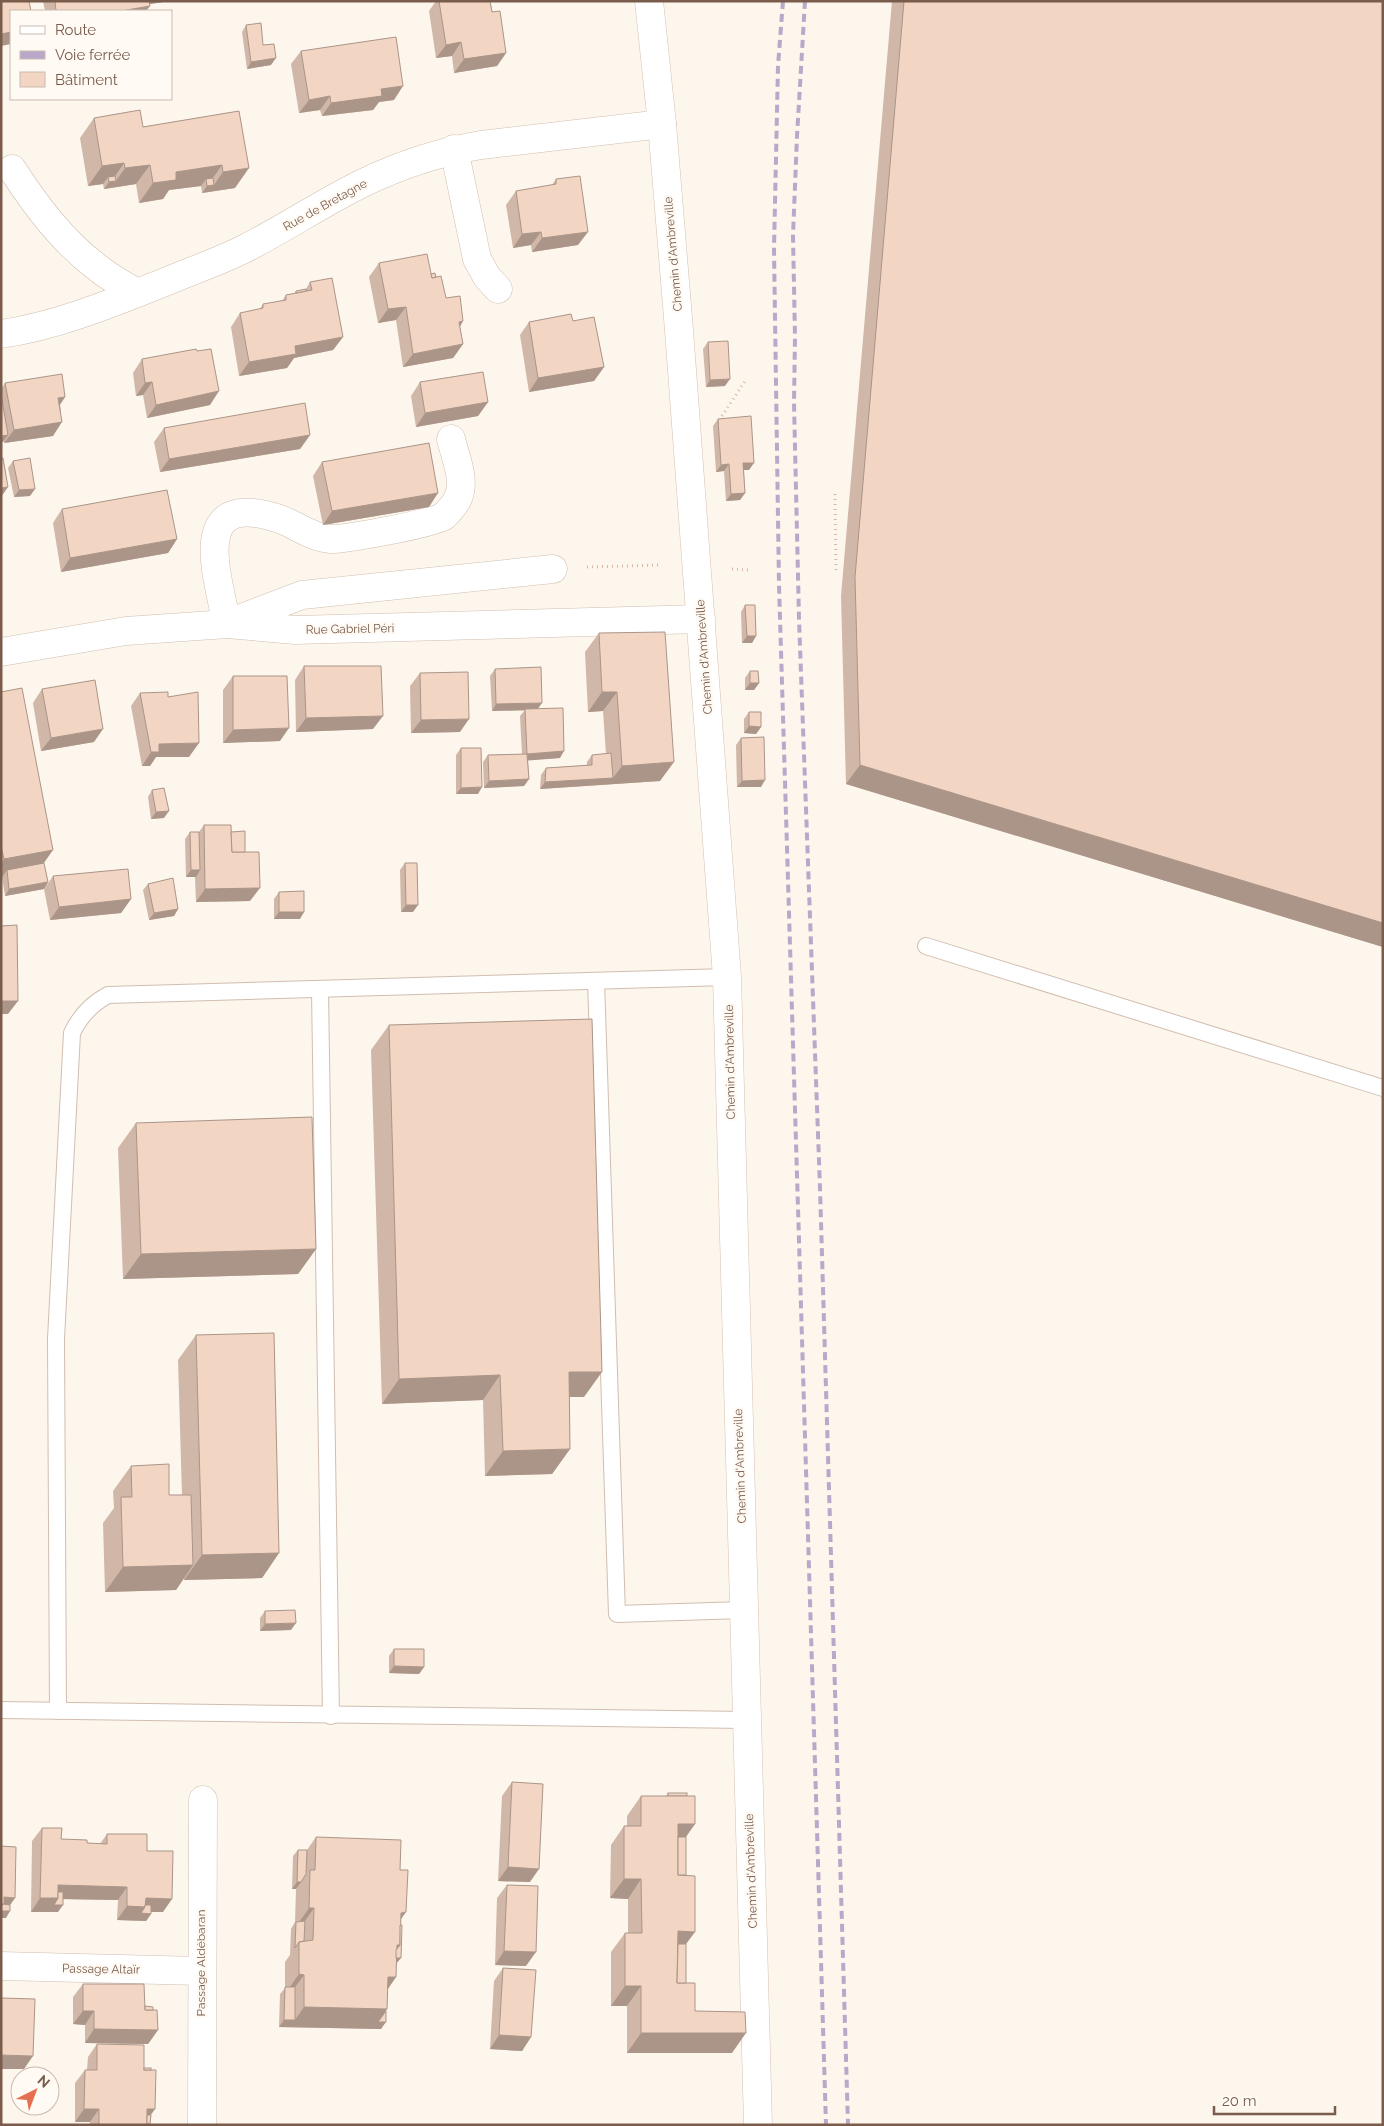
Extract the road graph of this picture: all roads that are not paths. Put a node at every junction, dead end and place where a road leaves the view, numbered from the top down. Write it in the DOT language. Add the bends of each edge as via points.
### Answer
graph roads {
  1 [pos="649,1"];
  2 [pos="662,124"];
  3 [pos="454,149"];
  4 [pos="12,169"];
  5 [pos="498,289"];
  6 [pos="137,293"];
  7 [pos="1,334"];
  8 [pos="451,438"];
  9 [pos="553,569"];
  10 [pos="701,619"];
  11 [pos="227,624"];
  12 [pos="1,652"];
  13 [pos="926,946"];
  14 [pos="728,977"];
  15 [pos="596,981"];
  16 [pos="320,990"];
  17 [pos="1383,1088"];
  18 [pos="743,1610"];
  19 [pos="1,1710"];
  20 [pos="58,1711"];
  21 [pos="331,1716"];
  22 [pos="746,1720"];
  23 [pos="202,1800"];
  24 [pos="1,1966"];
  25 [pos="201,1971"];
  26 [pos="202,2125"];
  27 [pos="758,2125"];
  1 -- 2 [label="street, Chemin d'Ambreville"];
  2 -- 3 [label="street, Rue de Bretagne"];
  2 -- 10 [label="street, Chemin d'Ambreville"];
  3 -- 5 [label="street" via="477,259"];
  3 -- 6 [label="street, Rue de Bretagne" via="362,183 241,250"];
  4 -- 6 [label="street" via="58,232 97,268"];
  6 -- 7 [label="street, Rue de Bretagne" via="24,331"];
  8 -- 11 [label="street" via="461,482 458,498 443,517 414,526 330,539 258,513 243,512 227,518 217,528 214,560"];
  9 -- 11 [label="street" via="302,595"];
  10 -- 11 [label="street, Rue Gabriel Péri" via="295,630"];
  10 -- 14 [label="street, Chemin d'Ambreville"];
  11 -- 12 [label="street, Rue Gabriel Péri" via="126,630"];
  13 -- 17 [label="lane"];
  14 -- 15 [label="lane"];
  14 -- 18 [label="street, Chemin d'Ambreville"];
  15 -- 16 [label="lane"];
  15 -- 18 [label="lane" via="618,1614"];
  16 -- 20 [label="lane" via="108,995 85,1012 72,1033 56,1339"];
  16 -- 21 [label="lane"];
  18 -- 22 [label="street, Chemin d'Ambreville"];
  19 -- 20 [label="lane"];
  20 -- 21 [label="lane"];
  21 -- 22 [label="lane"];
  22 -- 27 [label="street, Chemin d'Ambreville"];
  23 -- 25 [label="street, Passage Aldébaran"];
  24 -- 25 [label="street, Passage Altaïr"];
  25 -- 26 [label="street, Passage Aldébaran"];
}
